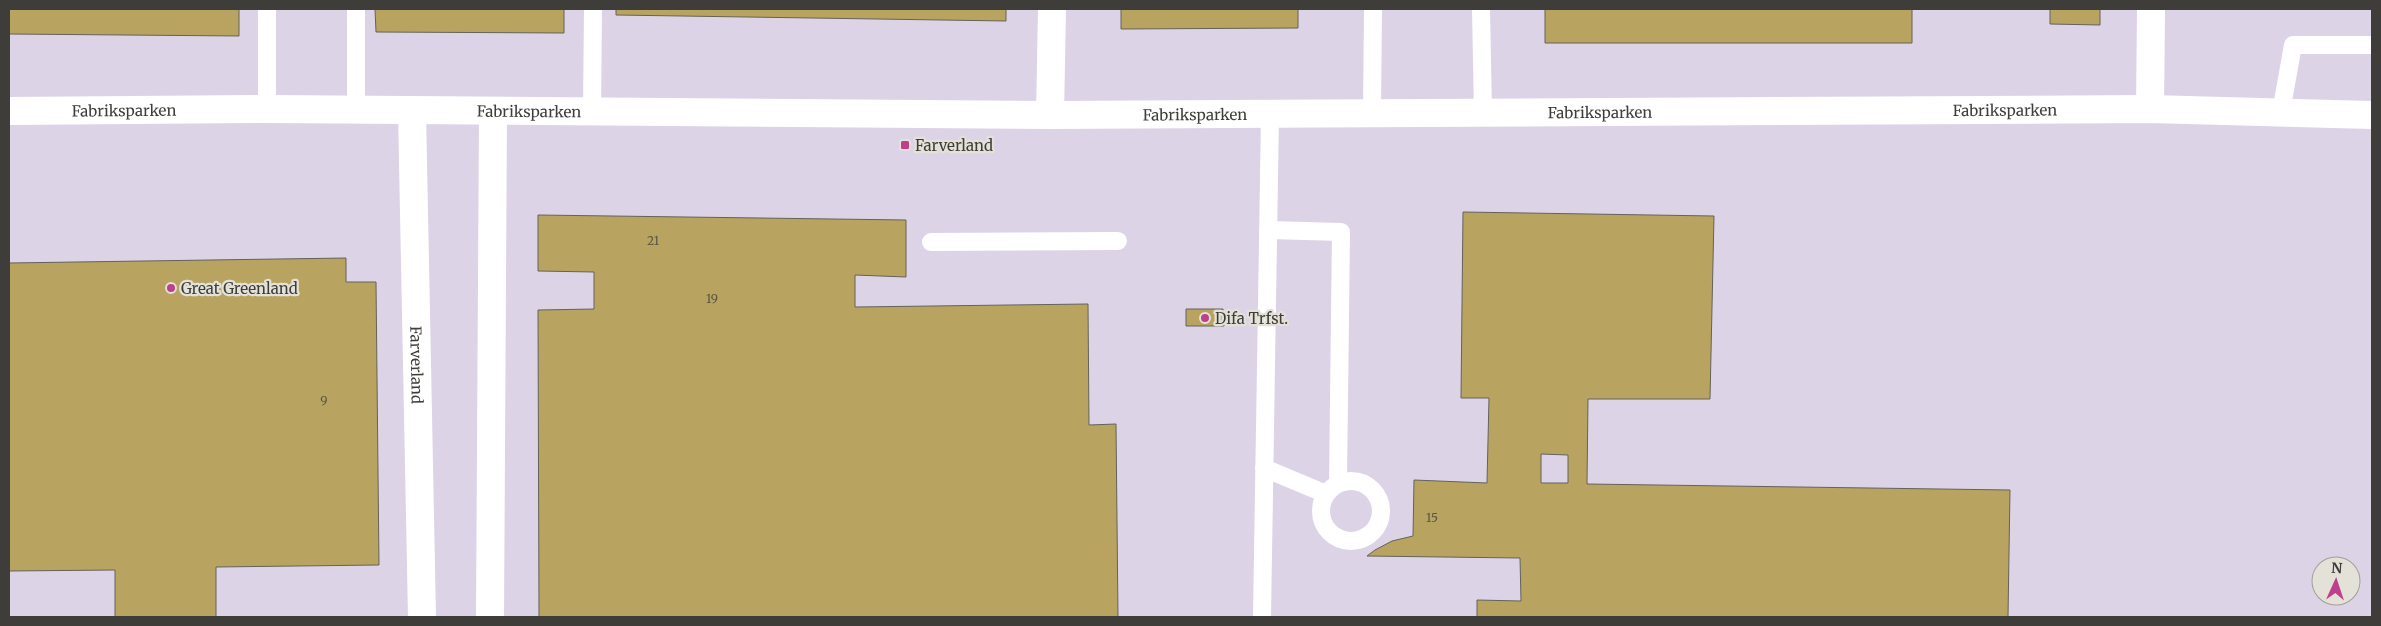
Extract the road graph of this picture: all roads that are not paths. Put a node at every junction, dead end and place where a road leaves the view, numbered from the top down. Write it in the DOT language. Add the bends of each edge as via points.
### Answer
graph roads {
  1 [pos="267,9"];
  2 [pos="356,9"];
  3 [pos="593,9"];
  4 [pos="1052,9"];
  5 [pos="1373,9"];
  6 [pos="1481,9"];
  7 [pos="2151,9"];
  8 [pos="2372,45"];
  9 [pos="267,109"];
  10 [pos="2150,109"];
  11 [pos="9,111"];
  12 [pos="356,111"];
  13 [pos="412,111"];
  14 [pos="493,112"];
  15 [pos="592,112"];
  16 [pos="2281,112"];
  17 [pos="1372,113"];
  18 [pos="1483,113"];
  19 [pos="1270,114"];
  20 [pos="1050,115"];
  21 [pos="2372,115"];
  22 [pos="1268,230"];
  23 [pos="1118,241"];
  24 [pos="931,242"];
  25 [pos="1264,468"];
  26 [pos="422,617"];
  27 [pos="490,617"];
  28 [pos="1262,617"];
  1 -- 9 [label="lane"];
  2 -- 12 [label="lane"];
  3 -- 15 [label="lane"];
  4 -- 20 [label="street"];
  5 -- 17 [label="lane"];
  6 -- 18 [label="lane"];
  7 -- 10 [label="street"];
  8 -- 16 [label="lane" via="2293,45"];
  9 -- 11 [label="street, Fabriksparken"];
  9 -- 12 [label="street, Fabriksparken"];
  10 -- 16 [label="street, Fabriksparken"];
  10 -- 18 [label="street, Fabriksparken"];
  12 -- 13 [label="street, Fabriksparken"];
  13 -- 14 [label="street, Fabriksparken"];
  13 -- 26 [label="street, Farverland"];
  14 -- 15 [label="street, Fabriksparken"];
  14 -- 27 [label="street"];
  15 -- 20 [label="street, Fabriksparken"];
  16 -- 21 [label="street, Fabriksparken"];
  17 -- 18 [label="street, Fabriksparken"];
  17 -- 19 [label="street, Fabriksparken"];
  19 -- 20 [label="street, Fabriksparken"];
  19 -- 22 [label="lane"];
  22 -- 25 [label="lane"];
  22 -- 25 [label="lane" via="1340,232 1332,489"];
  23 -- 24 [label="lane"];
  25 -- 28 [label="lane"];
}
